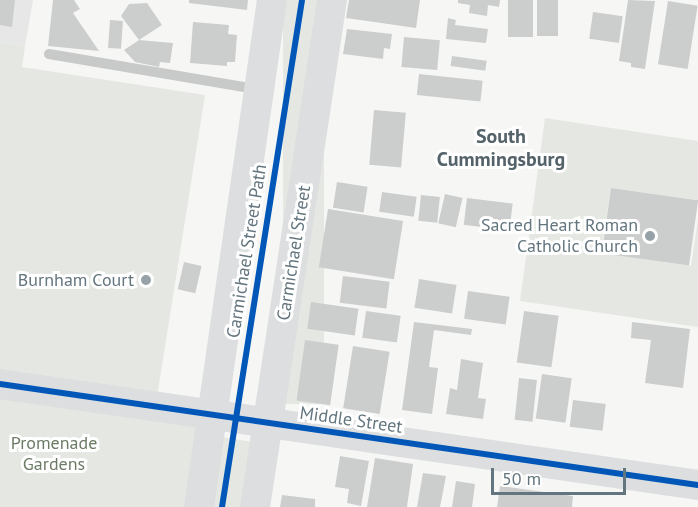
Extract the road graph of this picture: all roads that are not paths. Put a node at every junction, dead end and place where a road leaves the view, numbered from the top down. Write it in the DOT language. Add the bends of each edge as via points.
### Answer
graph roads {
  1 [pos="272,0"];
  2 [pos="332,0"];
  3 [pos="50,54"];
  4 [pos="259,89"];
  5 [pos="0,384"];
  6 [pos="213,416"];
  7 [pos="268,423"];
  8 [pos="698,484"];
  9 [pos="199,507"];
  10 [pos="255,507"];
  1 -- 4 [label="street"];
  2 -- 7 [label="street, Carmichael Street"];
  3 -- 4 [label="lane"];
  4 -- 6 [label="street"];
  5 -- 6 [label="street, Middle Street"];
  6 -- 7 [label="street, Middle Street"];
  6 -- 9 [label="street"];
  7 -- 8 [label="street, Middle Street"];
  7 -- 10 [label="street, Carmichael Street"];
}
